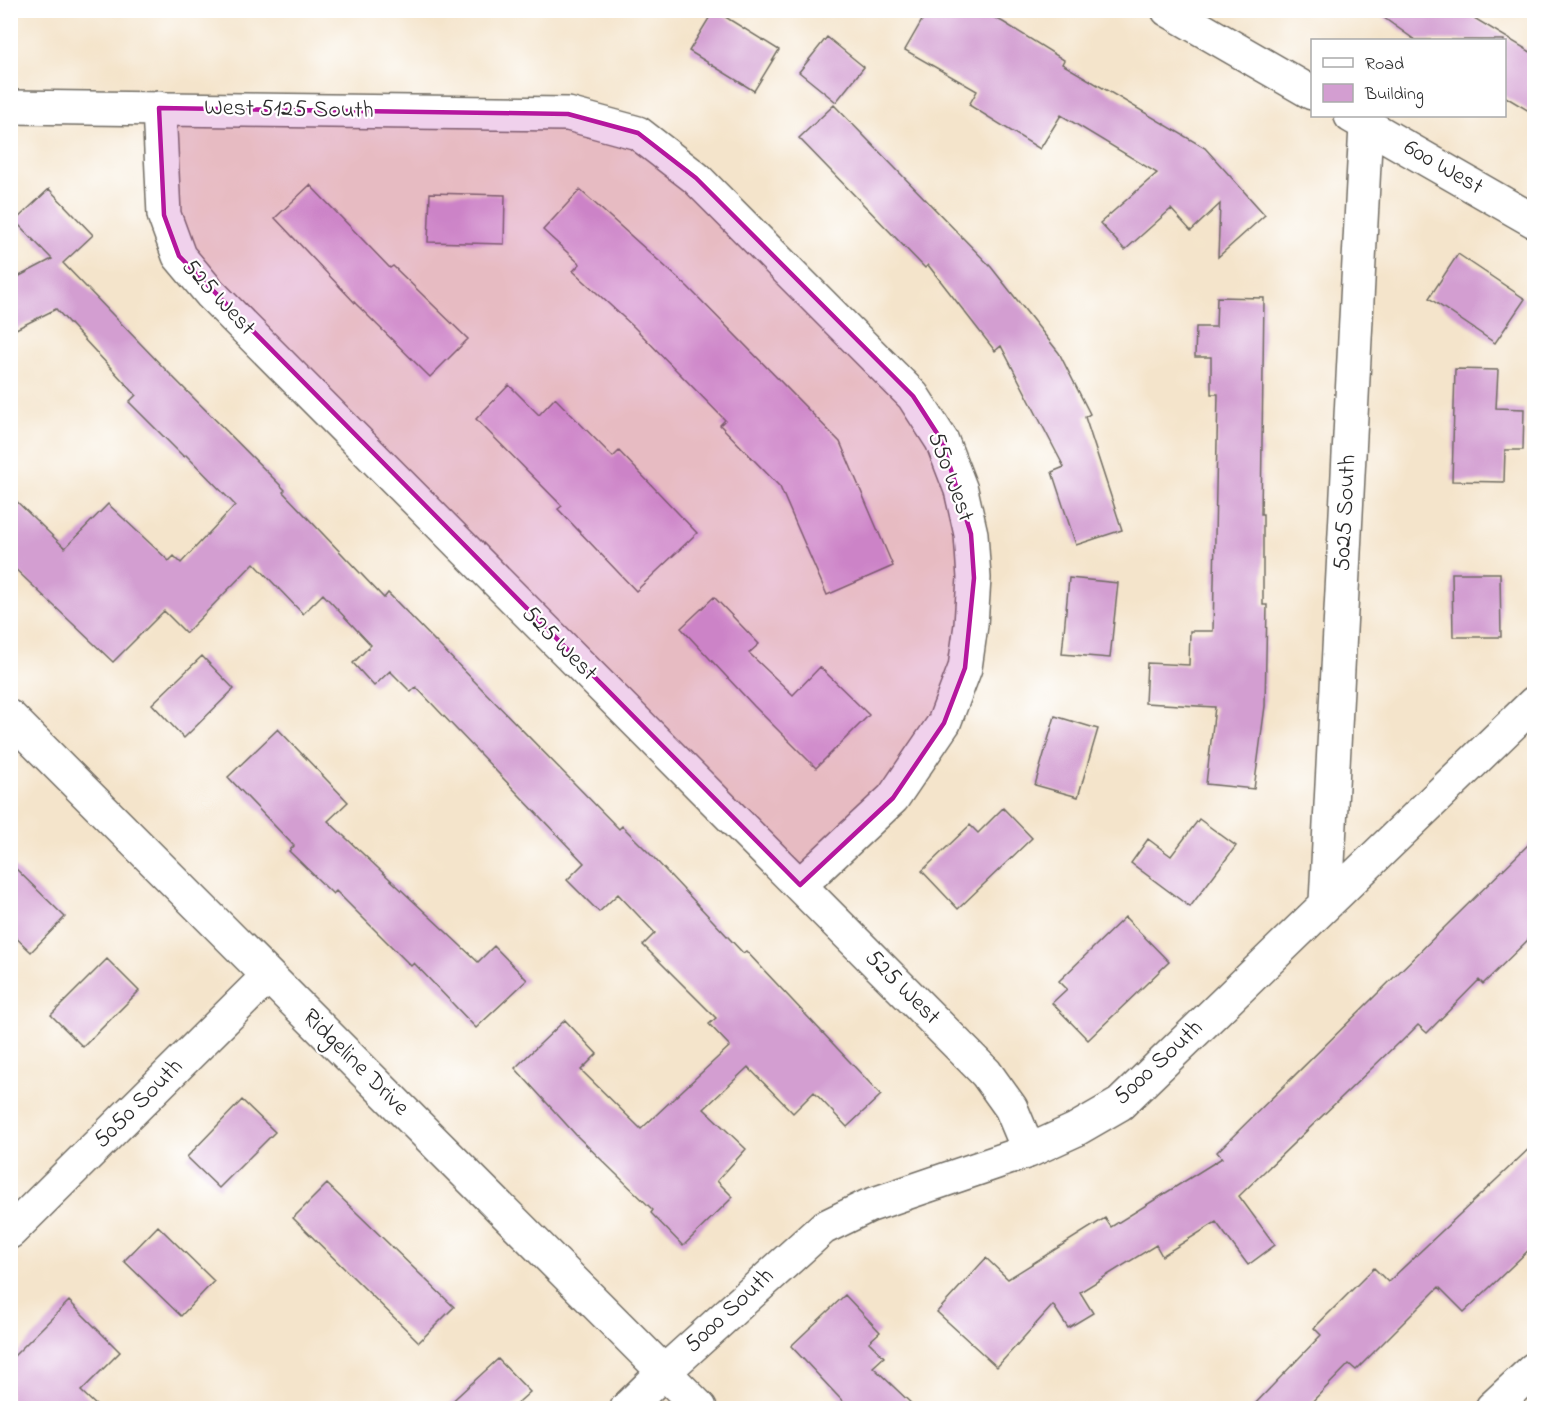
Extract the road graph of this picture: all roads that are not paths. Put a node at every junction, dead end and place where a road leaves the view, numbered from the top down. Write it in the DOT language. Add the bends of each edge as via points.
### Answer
graph roads {
  1 [pos="1168,10"];
  2 [pos="1311,92"];
  3 [pos="10,107"];
  4 [pos="159,108"];
  5 [pos="568,114"];
  6 [pos="1359,120"];
  7 [pos="1534,221"];
  8 [pos="1534,703"];
  9 [pos="10,717"];
  10 [pos="800,885"];
  11 [pos="1326,902"];
  12 [pos="268,976"];
  13 [pos="1029,1151"];
  14 [pos="10,1232"];
  15 [pos="1534,1369"];
  16 [pos="665,1371"];
  17 [pos="627,1408"];
  18 [pos="700,1408"];
  19 [pos="1492,1408"];
  1 -- 2 [label="street"];
  3 -- 4 [label="street, West 5125 South"];
  4 -- 5 [label="street, West 5125 South"];
  4 -- 10 [label="street, 525 West" via="164,214 179,256 210,293"];
  5 -- 10 [label="street, 550 West" via="638,133 696,178 913,396 942,441 960,490 971,534 971,625 965,668 944,723 893,798"];
  6 -- 7 [label="street, 600 West"];
  6 -- 11 [label="street, 5025 South"];
  8 -- 11 [label="street, 5000 South"];
  9 -- 12 [label="street, Ridgeline Drive"];
  10 -- 13 [label="street, 525 West" via="986,1072 1011,1108"];
  11 -- 13 [label="street, 5000 South" via="1120,1104"];
  12 -- 14 [label="street, 5050 South"];
  12 -- 16 [label="street, Ridgeline Drive"];
  13 -- 16 [label="street, 5000 South" via="868,1206 822,1228"];
  15 -- 19 [label="street"];
  16 -- 17 [label="street, 5000 South"];
  16 -- 18 [label="street, Ridgeline Drive"];
}
